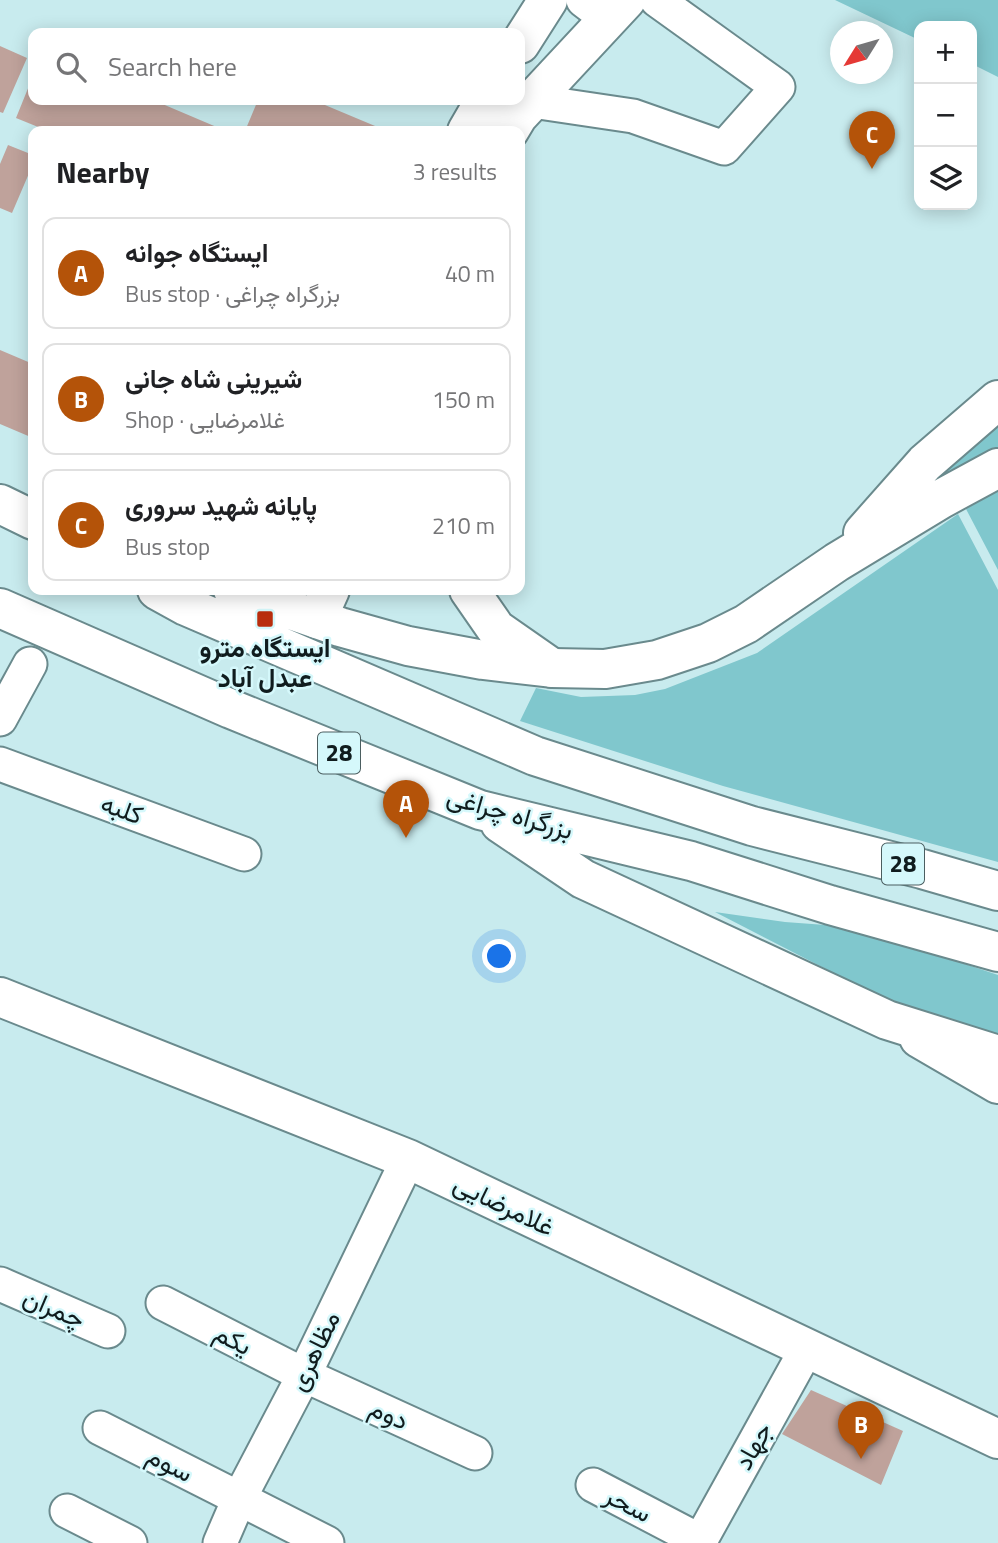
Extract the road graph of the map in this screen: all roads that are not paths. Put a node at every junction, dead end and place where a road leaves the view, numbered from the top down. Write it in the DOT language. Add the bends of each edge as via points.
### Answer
graph roads {
  1 [pos="548,0"];
  2 [pos="657,0"];
  3 [pos="606,6"];
  4 [pos="525,36"];
  5 [pos="532,101"];
  6 [pos="482,105"];
  7 [pos="470,126"];
  8 [pos="512,126"];
  9 [pos="998,400"];
  10 [pos="998,468"];
  11 [pos="0,504"];
  12 [pos="28,518"];
  13 [pos="837,562"];
  14 [pos="166,595"];
  15 [pos="266,595"];
  16 [pos="472,595"];
  17 [pos="324,604"];
  18 [pos="0,608"];
  19 [pos="30,664"];
  20 [pos="552,668"];
  21 [pos="0,719"];
  22 [pos="0,764"];
  23 [pos="480,810"];
  24 [pos="244,854"];
  25 [pos="998,891"];
  26 [pos="998,952"];
  27 [pos="0,997"];
  28 [pos="887,1020"];
  29 [pos="998,1055"];
  30 [pos="998,1084"];
  31 [pos="408,1160"];
  32 [pos="0,1284"];
  33 [pos="163,1303"];
  34 [pos="108,1331"];
  35 [pos="806,1350"];
  36 [pos="303,1375"];
  37 [pos="100,1428"];
  38 [pos="998,1438"];
  39 [pos="475,1453"];
  40 [pos="593,1485"];
  41 [pos="239,1499"];
  42 [pos="66,1511"];
  43 [pos="700,1542"];
  44 [pos="130,1543"];
  45 [pos="220,1543"];
  46 [pos="327,1543"];
  1 -- 4 [label="main road"];
  2 -- 5 [label="street" via="778,86 724,148 634,116"];
  3 -- 5 [label="main road"];
  5 -- 8 [label="main road"];
  6 -- 7 [label="main road"];
  9 -- 13 [label="main road" via="925,463"];
  10 -- 13 [label="main road"];
  11 -- 12 [label="main road"];
  13 -- 20 [label="main road" via="746,624 708,643 657,660 605,669"];
  14 -- 25 [label="main road, 28" via="534,755 752,826"];
  15 -- 17 [label="main road"];
  16 -- 20 [label="main road" via="496,629"];
  17 -- 20 [label="main road" via="408,646"];
  18 -- 23 [label="main road, بزرگراه چراغی / 28"];
  19 -- 21 [label="street"];
  22 -- 24 [label="street, کلبه"];
  23 -- 26 [label="main road, بزرگراه چراغی / 28" via="691,860"];
  23 -- 28 [label="main road" via="583,879"];
  27 -- 31 [label="main road, غلامرضایی"];
  28 -- 29 [label="main road"];
  28 -- 30 [label="main road"];
  31 -- 35 [label="main road, غلامرضایی"];
  31 -- 36 [label="street, مظاهری"];
  32 -- 34 [label="street, چمران"];
  33 -- 36 [label="street, یکم"];
  35 -- 38 [label="main road, غلامرضایی"];
  35 -- 43 [label="street, جهاد"];
  36 -- 39 [label="street, دوم"];
  36 -- 41 [label="street, مظاهری"];
  37 -- 41 [label="street, سوم"];
  40 -- 43 [label="street, سحر"];
  41 -- 45 [label="street, مظاهری"];
  41 -- 46 [label="street, سوم"];
  42 -- 44 [label="street"];
}
